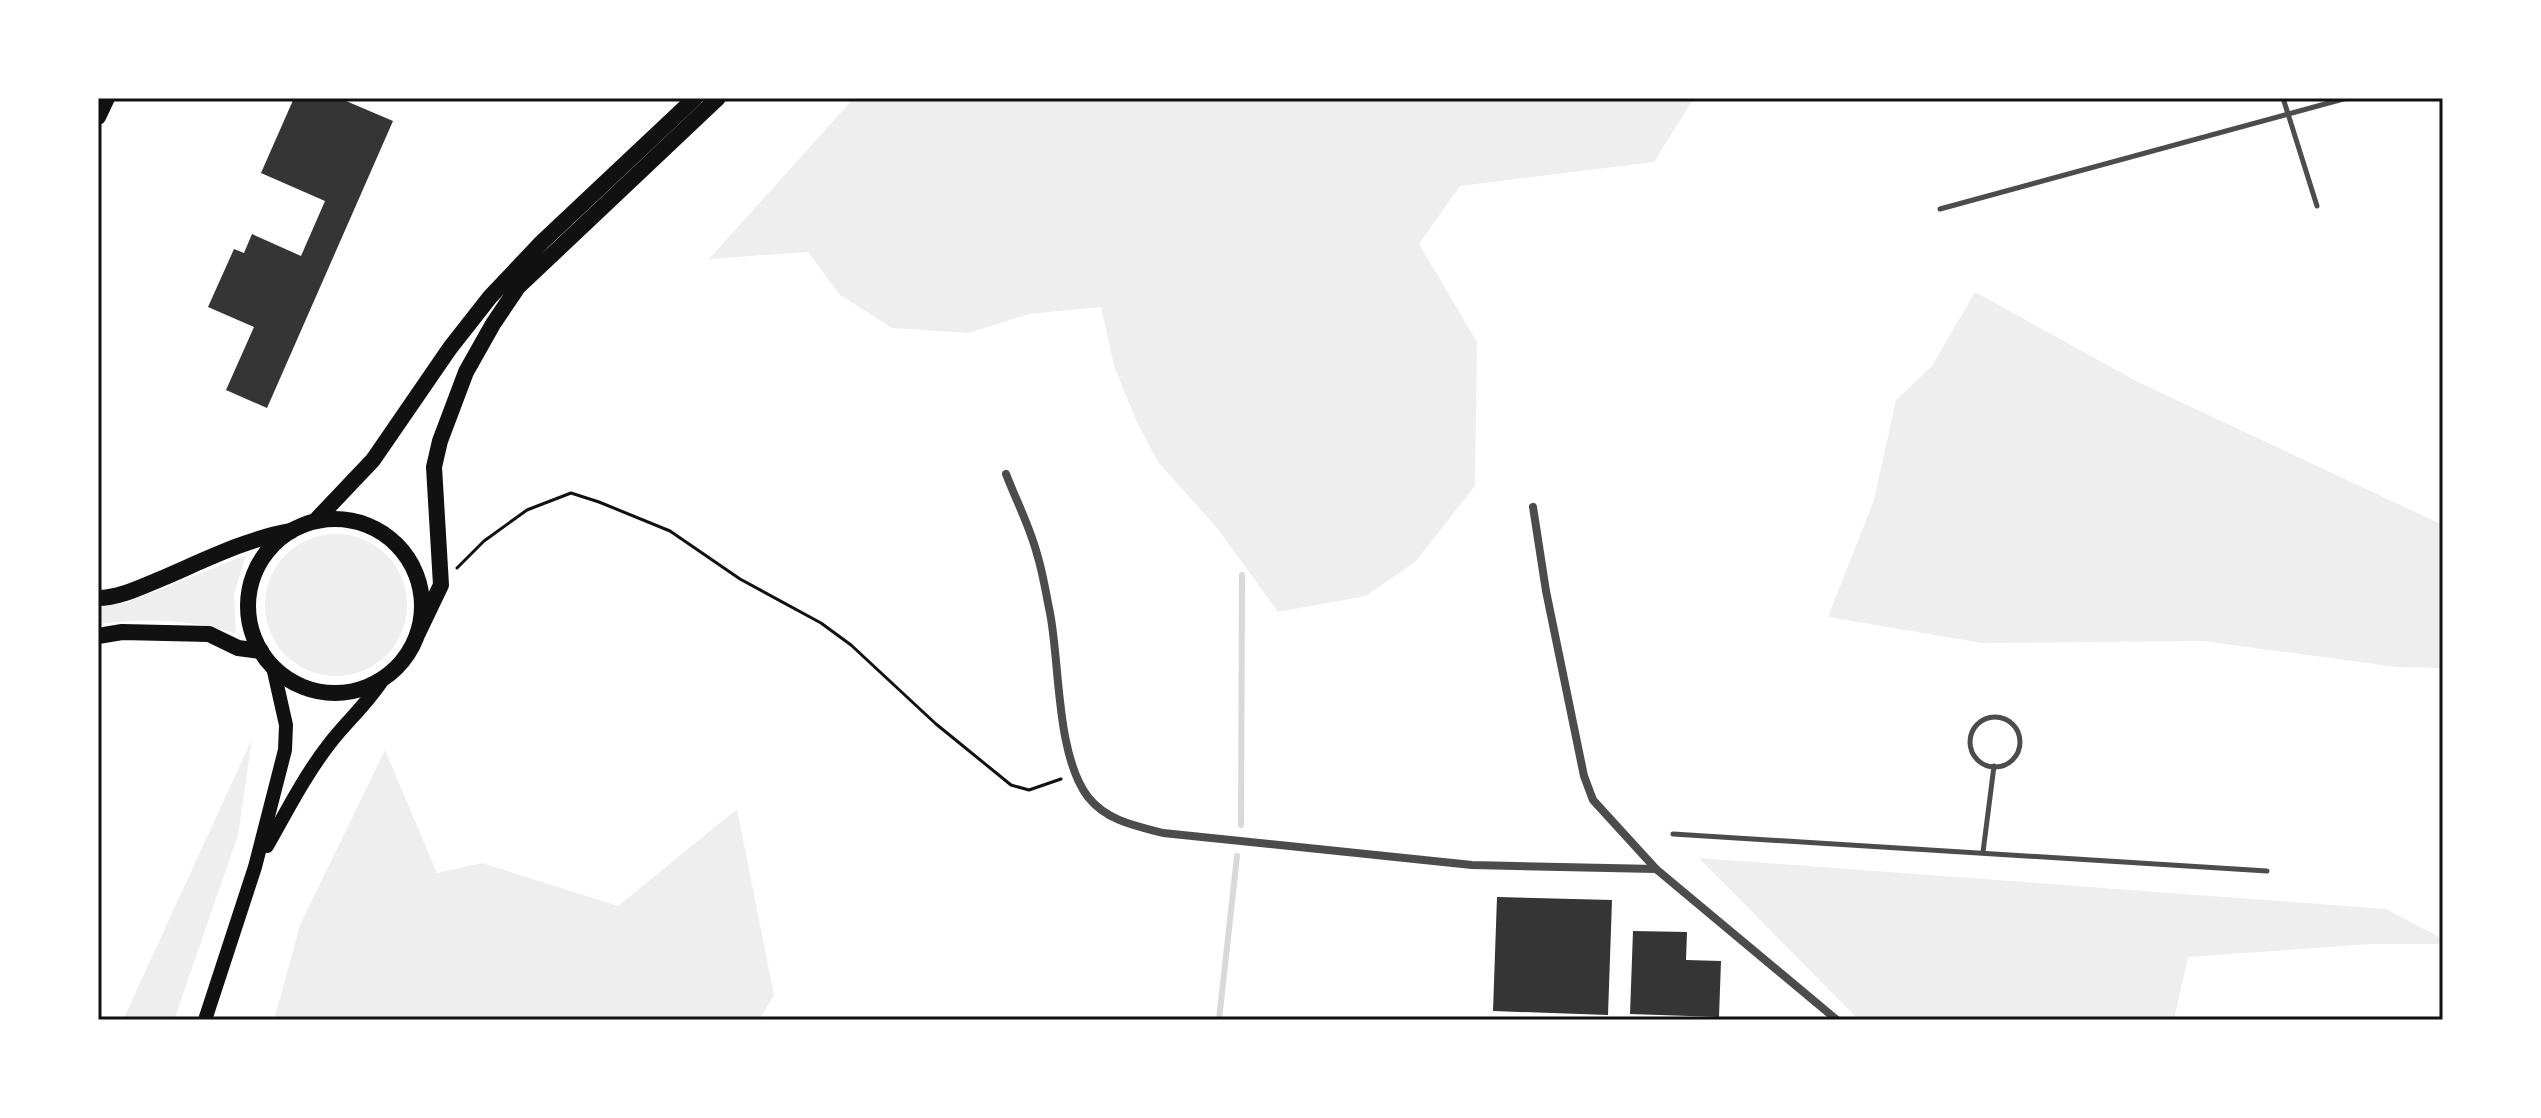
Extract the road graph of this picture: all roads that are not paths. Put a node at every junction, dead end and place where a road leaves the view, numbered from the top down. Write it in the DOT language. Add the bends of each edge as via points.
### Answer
graph roads {
  1 [pos="107,98"];
  2 [pos="695,98"];
  3 [pos="718,98"];
  4 [pos="2283,98"];
  5 [pos="2347,98"];
  6 [pos="2288,114"];
  7 [pos="98,117"];
  8 [pos="2317,206"];
  9 [pos="1940,209"];
  10 [pos="1006,474"];
  11 [pos="1533,507"];
  12 [pos="317,519"];
  13 [pos="291,531"];
  14 [pos="98,598"];
  15 [pos="418,633"];
  16 [pos="98,636"];
  17 [pos="261,651"];
  18 [pos="273,667"];
  19 [pos="383,679"];
  20 [pos="1994,766"];
  21 [pos="1673,834"];
  22 [pos="1983,852"];
  23 [pos="255,867"];
  24 [pos="1656,869"];
  25 [pos="2267,871"];
  26 [pos="205,1020"];
  27 [pos="1837,1020"];
  1 -- 7 [label="highway"];
  2 -- 12 [label="highway" via="490,297 373,460"];
  3 -- 15 [label="highway" via="542,262 493,324 457,393 434,467 441,585"];
  4 -- 6 [label="lane"];
  5 -- 6 [label="lane"];
  6 -- 8 [label="lane"];
  6 -- 9 [label="lane"];
  10 -- 24 [label="street" via="1037,553 1076,774 1088,797 1108,814 1163,833 1472,865"];
  11 -- 24 [label="street" via="1584,776 1593,800"];
  12 -- 13 [label="highway"];
  12 -- 15 [label="highway" via="360,523 393,540 420,583"];
  13 -- 14 [label="highway" via="263,536 136,589"];
  13 -- 17 [label="highway" via="259,564 251,585 248,608"];
  15 -- 19 [label="highway" via="404,659"];
  16 -- 17 [label="highway" via="209,634 238,648"];
  17 -- 18 [label="highway"];
  18 -- 19 [label="highway" via="314,691 361,689"];
  18 -- 23 [label="main road" via="286,725 285,750"];
  19 -- 23 [label="main road" via="311,769"];
  20 -- 20 [label="lane" via="2013,760 2020,745 2017,729 1997,717 1976,727 1970,742 1976,757"];
  20 -- 22 [label="lane"];
  21 -- 22 [label="lane"];
  22 -- 25 [label="lane"];
  23 -- 26 [label="main road"];
  24 -- 27 [label="street"];
}
